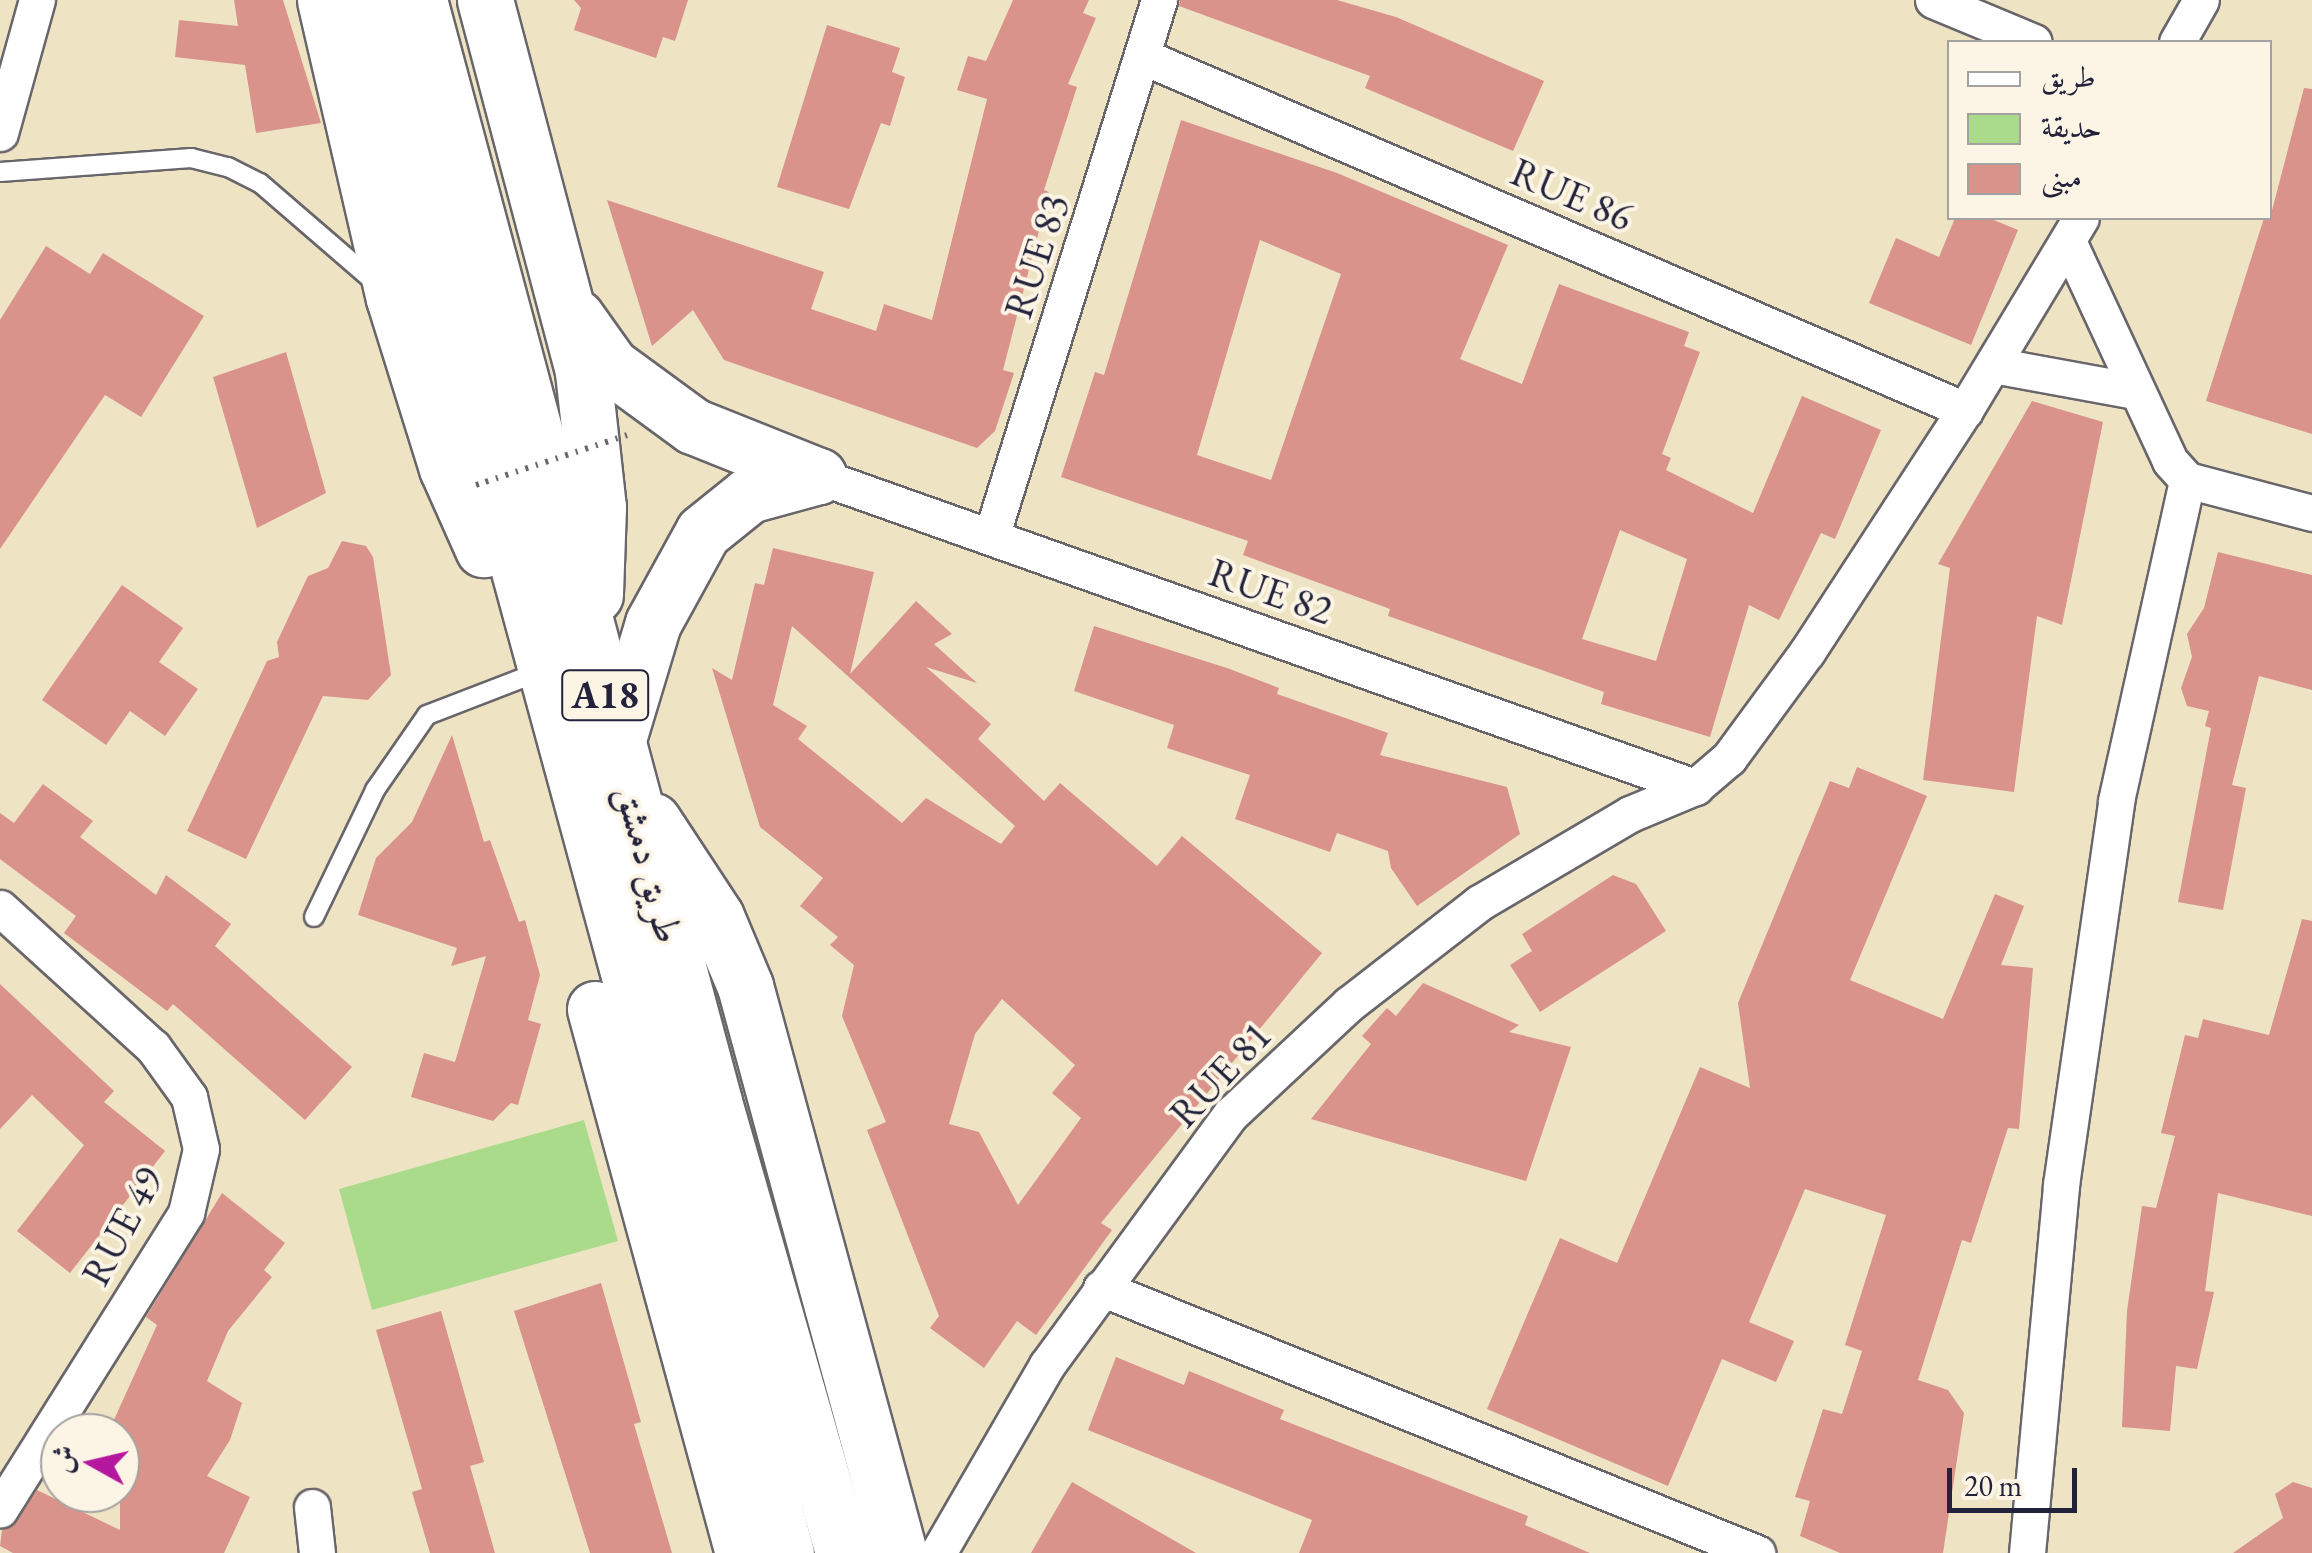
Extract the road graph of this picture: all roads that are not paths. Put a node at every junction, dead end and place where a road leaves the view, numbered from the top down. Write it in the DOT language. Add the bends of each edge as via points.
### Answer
graph roads {
  1 [pos="37,0"];
  2 [pos="325,0"];
  3 [pos="364,0"];
  4 [pos="419,0"];
  5 [pos="485,0"];
  6 [pos="1158,0"];
  7 [pos="1933,0"];
  8 [pos="2201,0"];
  9 [pos="2029,40"];
  10 [pos="2178,40"];
  11 [pos="1144,57"];
  12 [pos="0,132"];
  13 [pos="0,172"];
  14 [pos="2074,229"];
  15 [pos="394,298"];
  16 [pos="567,305"];
  17 [pos="1994,365"];
  18 [pos="2134,390"];
  19 [pos="1965,410"];
  20 [pos="818,476"];
  21 [pos="2187,480"];
  22 [pos="2312,513"];
  23 [pos="991,538"];
  24 [pos="591,642"];
  25 [pos="539,655"];
  26 [pos="618,742"];
  27 [pos="1695,787"];
  28 [pos="632,794"];
  29 [pos="577,798"];
  30 [pos="0,908"];
  31 [pos="314,916"];
  32 [pos="1100,1288"];
  33 [pos="312,1507"];
  34 [pos="0,1509"];
  35 [pos="318,1553"];
  36 [pos="742,1553"];
  37 [pos="786,1553"];
  38 [pos="843,1553"];
  39 [pos="899,1553"];
  40 [pos="938,1553"];
  41 [pos="1757,1553"];
  42 [pos="2027,1553"];
  1 -- 12 [label="street"];
  2 -- 15 [label="highway"];
  3 -- 25 [label="highway, طريق دمشق / A18"];
  4 -- 24 [label="highway, طريق دمشق / A18"];
  5 -- 16 [label="highway"];
  6 -- 11 [label="street, RUE 83"];
  7 -- 9 [label="street"];
  8 -- 10 [label="street"];
  11 -- 19 [label="street, RUE 86"];
  11 -- 23 [label="street, RUE 83"];
  13 -- 15 [label="lane" via="191,158 228,167 260,183"];
  14 -- 17 [label="street"];
  14 -- 18 [label="street"];
  15 -- 25 [label="highway" via="472,528"];
  16 -- 20 [label="highway" via="610,366 692,426"];
  16 -- 24 [label="highway" via="594,439 598,524"];
  17 -- 18 [label="street"];
  17 -- 19 [label="street"];
  18 -- 21 [label="street" via="2158,444"];
  19 -- 27 [label="street" via="1753,728"];
  20 -- 23 [label="street, RUE 82"];
  20 -- 26 [label="highway" via="749,495 703,532 652,622"];
  21 -- 22 [label="street"];
  21 -- 42 [label="street" via="2116,801 2060,1185"];
  23 -- 27 [label="street, RUE 82"];
  24 -- 26 [label="highway, طريق دمشق / A18"];
  25 -- 29 [label="highway, طريق دمشق / A18"];
  25 -- 31 [label="lane" via="427,714 375,790"];
  26 -- 28 [label="highway, طريق دمشق / A18"];
  27 -- 32 [label="street, RUE 81" via="1630,814 1479,902 1349,1004 1232,1114"];
  28 -- 38 [label="highway, طريق دمشق / A18"];
  28 -- 39 [label="highway" via="716,917 744,986"];
  29 -- 36 [label="highway" via="579,928 590,992"];
  29 -- 37 [label="highway, طريق دمشق / A18"];
  30 -- 34 [label="street, RUE 49" via="153,1047 189,1098 200,1149 186,1214"];
  32 -- 40 [label="street, RUE 81"];
  32 -- 41 [label="street"];
  33 -- 35 [label="street"];
}
